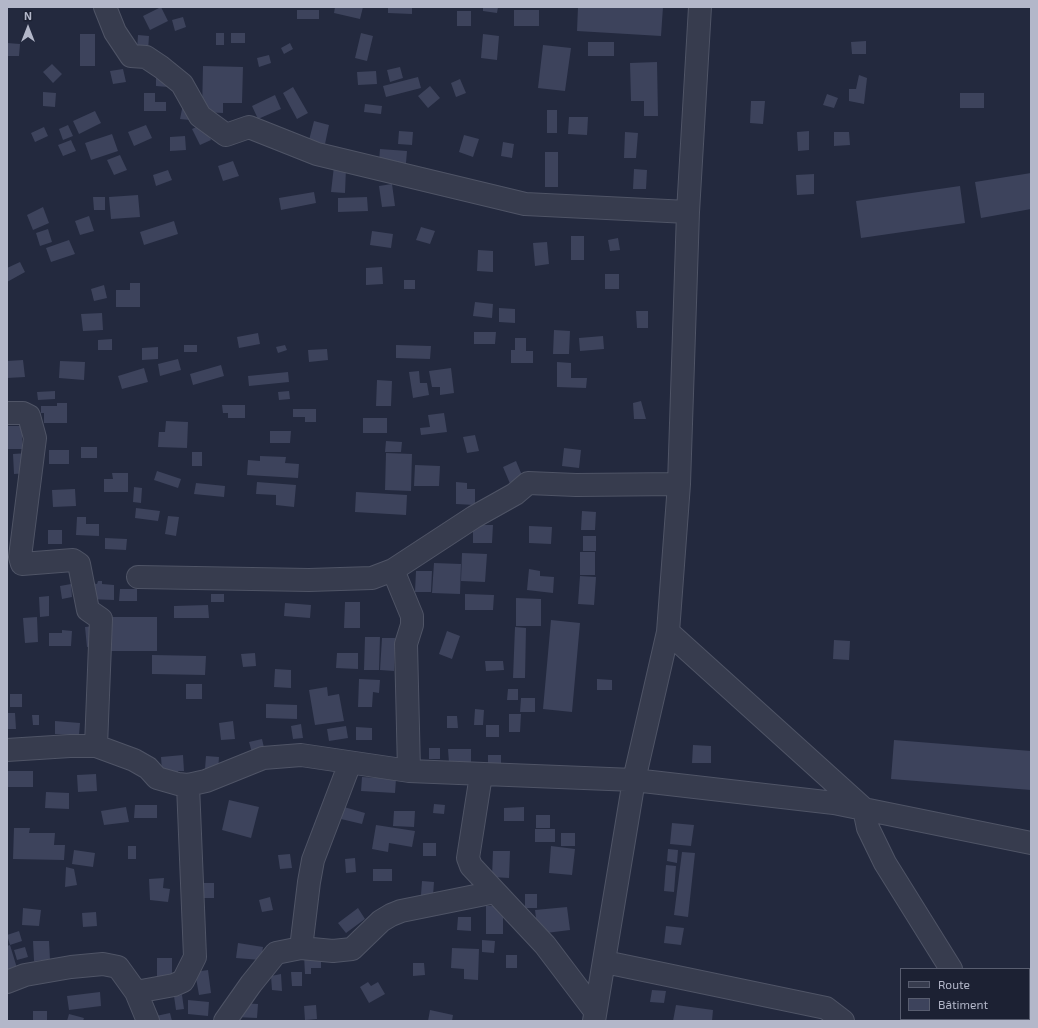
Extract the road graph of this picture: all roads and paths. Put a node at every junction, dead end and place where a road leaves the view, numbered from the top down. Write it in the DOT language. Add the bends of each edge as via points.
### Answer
graph roads {
  1 [pos="105,7"];
  2 [pos="700,7"];
  3 [pos="688,212"];
  4 [pos="7,413"];
  5 [pos="679,484"];
  6 [pos="393,570"];
  7 [pos="138,577"];
  8 [pos="668,632"];
  9 [pos="96,746"];
  10 [pos="7,750"];
  11 [pos="350,763"];
  12 [pos="409,771"];
  13 [pos="482,775"];
  14 [pos="634,780"];
  15 [pos="188,785"];
  16 [pos="864,808"];
  17 [pos="1031,843"];
  18 [pos="495,892"];
  19 [pos="301,948"];
  20 [pos="605,962"];
  21 [pos="950,968"];
  22 [pos="7,982"];
  23 [pos="136,992"];
  24 [pos="594,1016"];
  25 [pos="148,1021"];
  26 [pos="226,1021"];
  27 [pos="843,1021"];
  1 -- 3 [label="street" via="115,32 131,56 146,57 161,66 182,84 200,116 226,135 249,128 316,154 525,204"];
  2 -- 3 [label="street"];
  3 -- 5 [label="street"];
  4 -- 9 [label="street" via="23,413 29,416 35,438 20,557 22,564 73,560 79,564 88,610 101,619"];
  5 -- 6 [label="street" via="528,483 515,494 474,517"];
  5 -- 8 [label="street"];
  6 -- 7 [label="street" via="372,578 309,580"];
  6 -- 12 [label="street" via="412,616 406,644"];
  8 -- 14 [label="street"];
  8 -- 16 [label="street"];
  9 -- 10 [label="street"];
  9 -- 15 [label="street" via="134,760 148,768 157,778"];
  11 -- 12 [label="street"];
  11 -- 15 [label="street" via="301,754 263,758 206,781"];
  11 -- 19 [label="street" via="313,860"];
  12 -- 13 [label="street"];
  13 -- 14 [label="street"];
  13 -- 18 [label="street" via="468,858"];
  14 -- 16 [label="street"];
  14 -- 20 [label="street" via="613,898"];
  15 -- 23 [label="street" via="195,957 183,981"];
  16 -- 17 [label="street"];
  16 -- 21 [label="street" via="868,828 885,863"];
  18 -- 19 [label="street" via="401,911 381,921 352,949 332,951"];
  18 -- 24 [label="street" via="545,945"];
  19 -- 26 [label="street" via="276,953"];
  20 -- 24 [label="street"];
  20 -- 27 [label="street" via="826,1008"];
  22 -- 23 [label="street" via="25,976 102,964 118,967"];
  23 -- 25 [label="street"];
}
